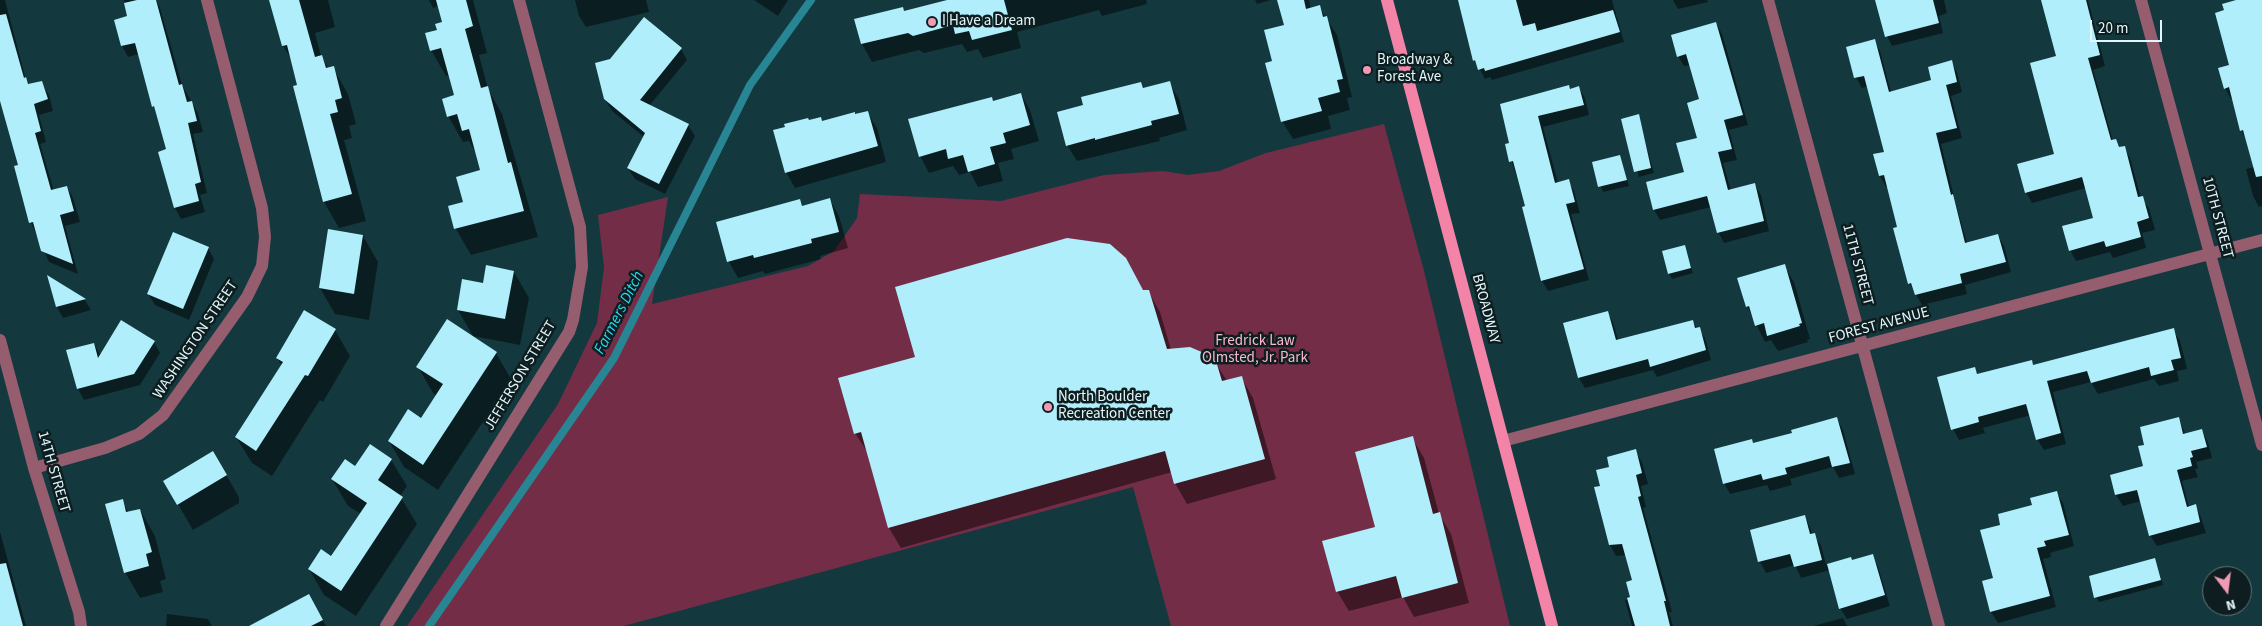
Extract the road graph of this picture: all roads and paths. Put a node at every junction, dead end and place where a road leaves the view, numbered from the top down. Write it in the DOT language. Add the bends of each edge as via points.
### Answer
graph roads {
  1 [pos="208,0"];
  2 [pos="519,0"];
  3 [pos="1387,0"];
  4 [pos="1768,0"];
  5 [pos="2141,0"];
  6 [pos="2262,240"];
  7 [pos="2210,254"];
  8 [pos="0,340"];
  9 [pos="1863,347"];
  10 [pos="1503,441"];
  11 [pos="2262,445"];
  12 [pos="34,468"];
  13 [pos="79,612"];
  14 [pos="81,626"];
  15 [pos="88,626"];
  16 [pos="386,626"];
  17 [pos="1552,626"];
  18 [pos="1939,626"];
  1 -- 12 [label="street, WASHINGTON STREET" via="262,208 266,237 262,266 247,296 164,415 139,434 105,448"];
  2 -- 16 [label="street, JEFFERSON STREET" via="580,227 582,267 573,320"];
  3 -- 10 [label="main road, BROADWAY"];
  4 -- 9 [label="street, 11TH STREET"];
  5 -- 7 [label="street, 10TH STREET"];
  6 -- 7 [label="street, FOREST AVENUE"];
  7 -- 9 [label="street, FOREST AVENUE"];
  7 -- 11 [label="street, 10TH STREET"];
  8 -- 12 [label="street, 14TH STREET"];
  9 -- 10 [label="street, FOREST AVENUE"];
  9 -- 18 [label="street, 11TH STREET"];
  10 -- 17 [label="main road, BROADWAY"];
  12 -- 13 [label="street, 14TH STREET"];
  13 -- 14 [label="street, 14TH STREET"];
  13 -- 15 [label="street, 14TH STREET"];
}
